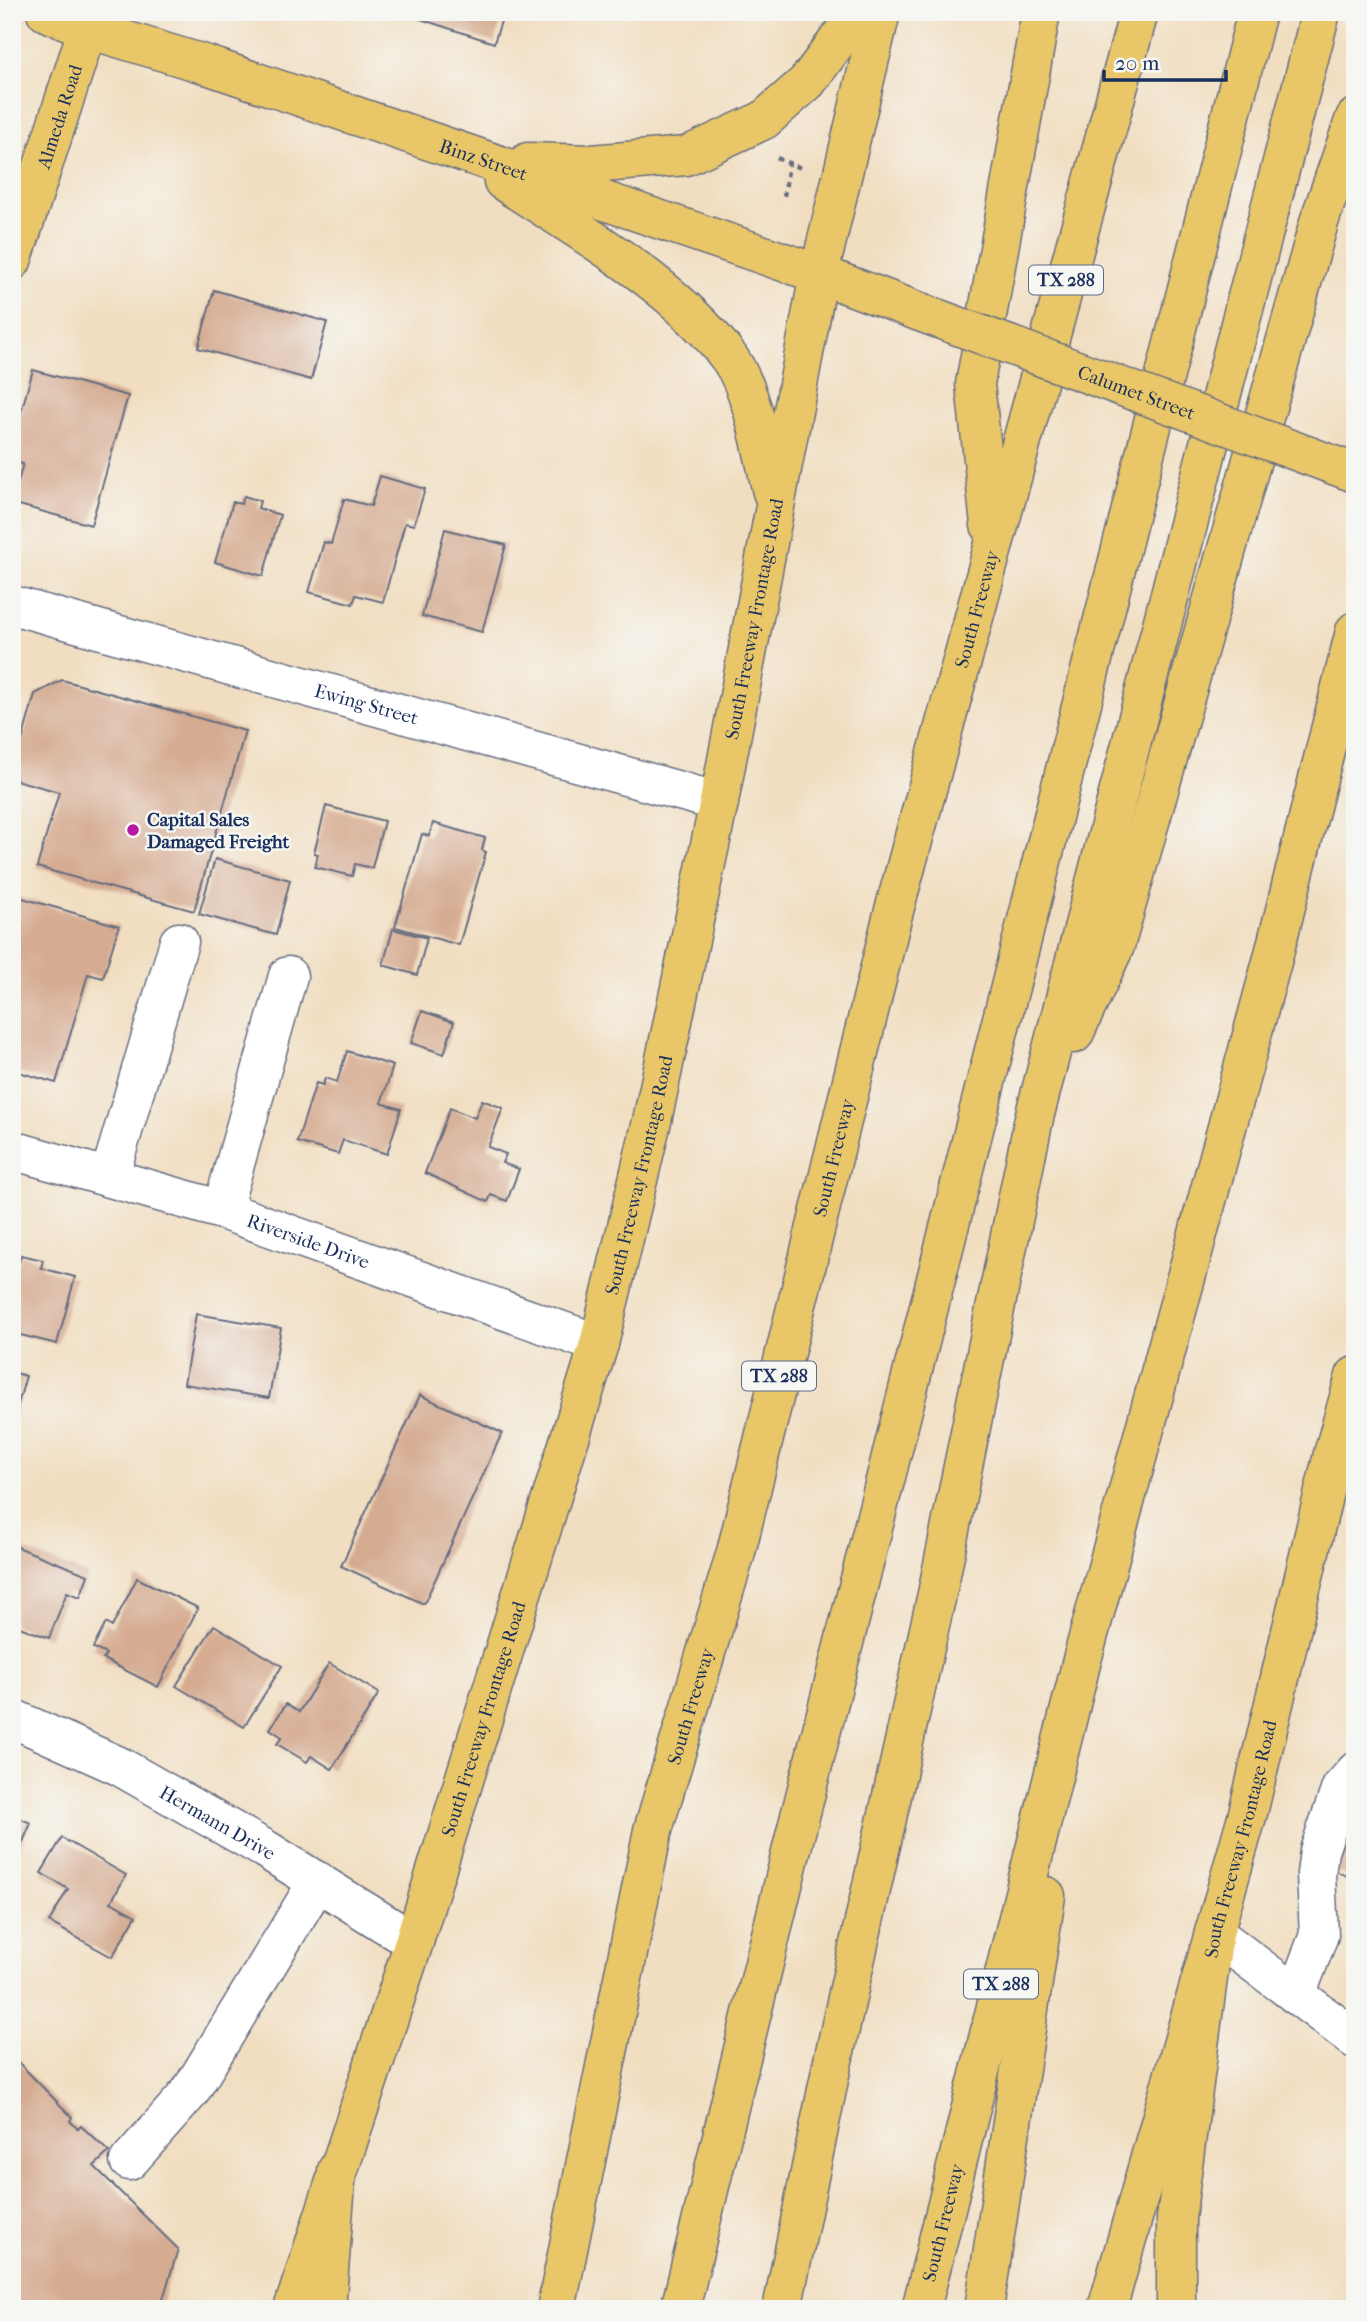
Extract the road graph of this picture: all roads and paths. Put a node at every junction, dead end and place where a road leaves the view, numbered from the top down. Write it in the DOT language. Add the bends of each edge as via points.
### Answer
graph roads {
  1 [pos="46,12"];
  2 [pos="854,12"];
  3 [pos="881,12"];
  4 [pos="1041,12"];
  5 [pos="1139,12"];
  6 [pos="1257,12"];
  7 [pos="1321,12"];
  8 [pos="91,21"];
  9 [pos="1355,118"];
  10 [pos="472,156"];
  11 [pos="789,164"];
  12 [pos="784,196"];
  13 [pos="12,261"];
  14 [pos="819,274"];
  15 [pos="920,312"];
  16 [pos="1355,473"];
  17 [pos="775,506"];
  18 [pos="992,547"];
  19 [pos="12,605"];
  20 [pos="1355,631"];
  21 [pos="1355,734"];
  22 [pos="719,802"];
  23 [pos="179,942"];
  24 [pos="1273,958"];
  25 [pos="288,976"];
  26 [pos="1034,1118"];
  27 [pos="12,1150"];
  28 [pos="109,1178"];
  29 [pos="222,1210"];
  30 [pos="599,1344"];
  31 [pos="1355,1376"];
  32 [pos="1082,1660"];
  33 [pos="12,1718"];
  34 [pos="1355,1772"];
  35 [pos="318,1881"];
  36 [pos="1214,1933"];
  37 [pos="414,1942"];
  38 [pos="1296,1994"];
  39 [pos="1355,2039"];
  40 [pos="129,2161"];
  41 [pos="337,2170"];
  42 [pos="293,2309"];
  43 [pos="326,2309"];
  44 [pos="556,2309"];
  45 [pos="680,2309"];
  46 [pos="782,2309"];
  47 [pos="920,2309"];
  48 [pos="984,2309"];
  49 [pos="1107,2309"];
  50 [pos="1176,2309"];
  1 -- 8 [label="main road, Binz Street"];
  2 -- 10 [label="main road" via="845,32 807,82 764,120 686,156 591,164"];
  3 -- 14 [label="main road, South Freeway Frontage Road"];
  4 -- 18 [label="main road" via="975,384"];
  5 -- 18 [label="main road, South Freeway / TX 288"];
  6 -- 45 [label="main road" via="795,1836"];
  7 -- 26 [label="main road"];
  8 -- 10 [label="main road, Binz Street"];
  8 -- 13 [label="main road, Almeda Road"];
  9 -- 26 [label="main road" via="1320,219 1115,946"];
  10 -- 14 [label="main road, Binz Street"];
  10 -- 17 [label="main road" via="680,305 731,360 751,407"];
  11 -- 12 [label="path"];
  14 -- 15 [label="main road, Binz Street"];
  14 -- 17 [label="main road, South Freeway Frontage Road"];
  15 -- 16 [label="main road, Calumet Street, bridge"];
  17 -- 22 [label="main road, South Freeway Frontage Road"];
  18 -- 44 [label="main road, South Freeway / TX 288" via="892,918 736,1552 653,1830"];
  19 -- 22 [label="street, Ewing Street"];
  20 -- 24 [label="main road, South Freeway / TX 288"];
  21 -- 24 [label="main road"];
  22 -- 30 [label="main road, South Freeway Frontage Road" via="652,1121"];
  23 -- 28 [label="street"];
  24 -- 32 [label="main road, South Freeway / TX 288"];
  25 -- 29 [label="street"];
  26 -- 46 [label="main road" via="937,1594"];
  27 -- 28 [label="street, Riverside Drive"];
  28 -- 29 [label="street, Riverside Drive"];
  29 -- 30 [label="street, Riverside Drive"];
  30 -- 37 [label="main road, South Freeway Frontage Road"];
  31 -- 36 [label="main road, South Freeway Frontage Road" via="1248,1813"];
  32 -- 47 [label="main road, South Freeway / TX 288"];
  32 -- 48 [label="main road"];
  33 -- 35 [label="street, Hermann Drive" via="119,1766"];
  34 -- 38 [label="street" via="1341,1788 1319,1851 1319,1936"];
  35 -- 37 [label="street, Hermann Drive"];
  35 -- 40 [label="street" via="190,2092"];
  36 -- 38 [label="street"];
  36 -- 49 [label="main road"];
  36 -- 50 [label="main road, South Freeway Frontage Road" via="1177,2218"];
  37 -- 41 [label="main road, South Freeway Frontage Road"];
  38 -- 39 [label="street"];
  41 -- 42 [label="main road, South Freeway Frontage Road"];
  41 -- 43 [label="main road"];
}
